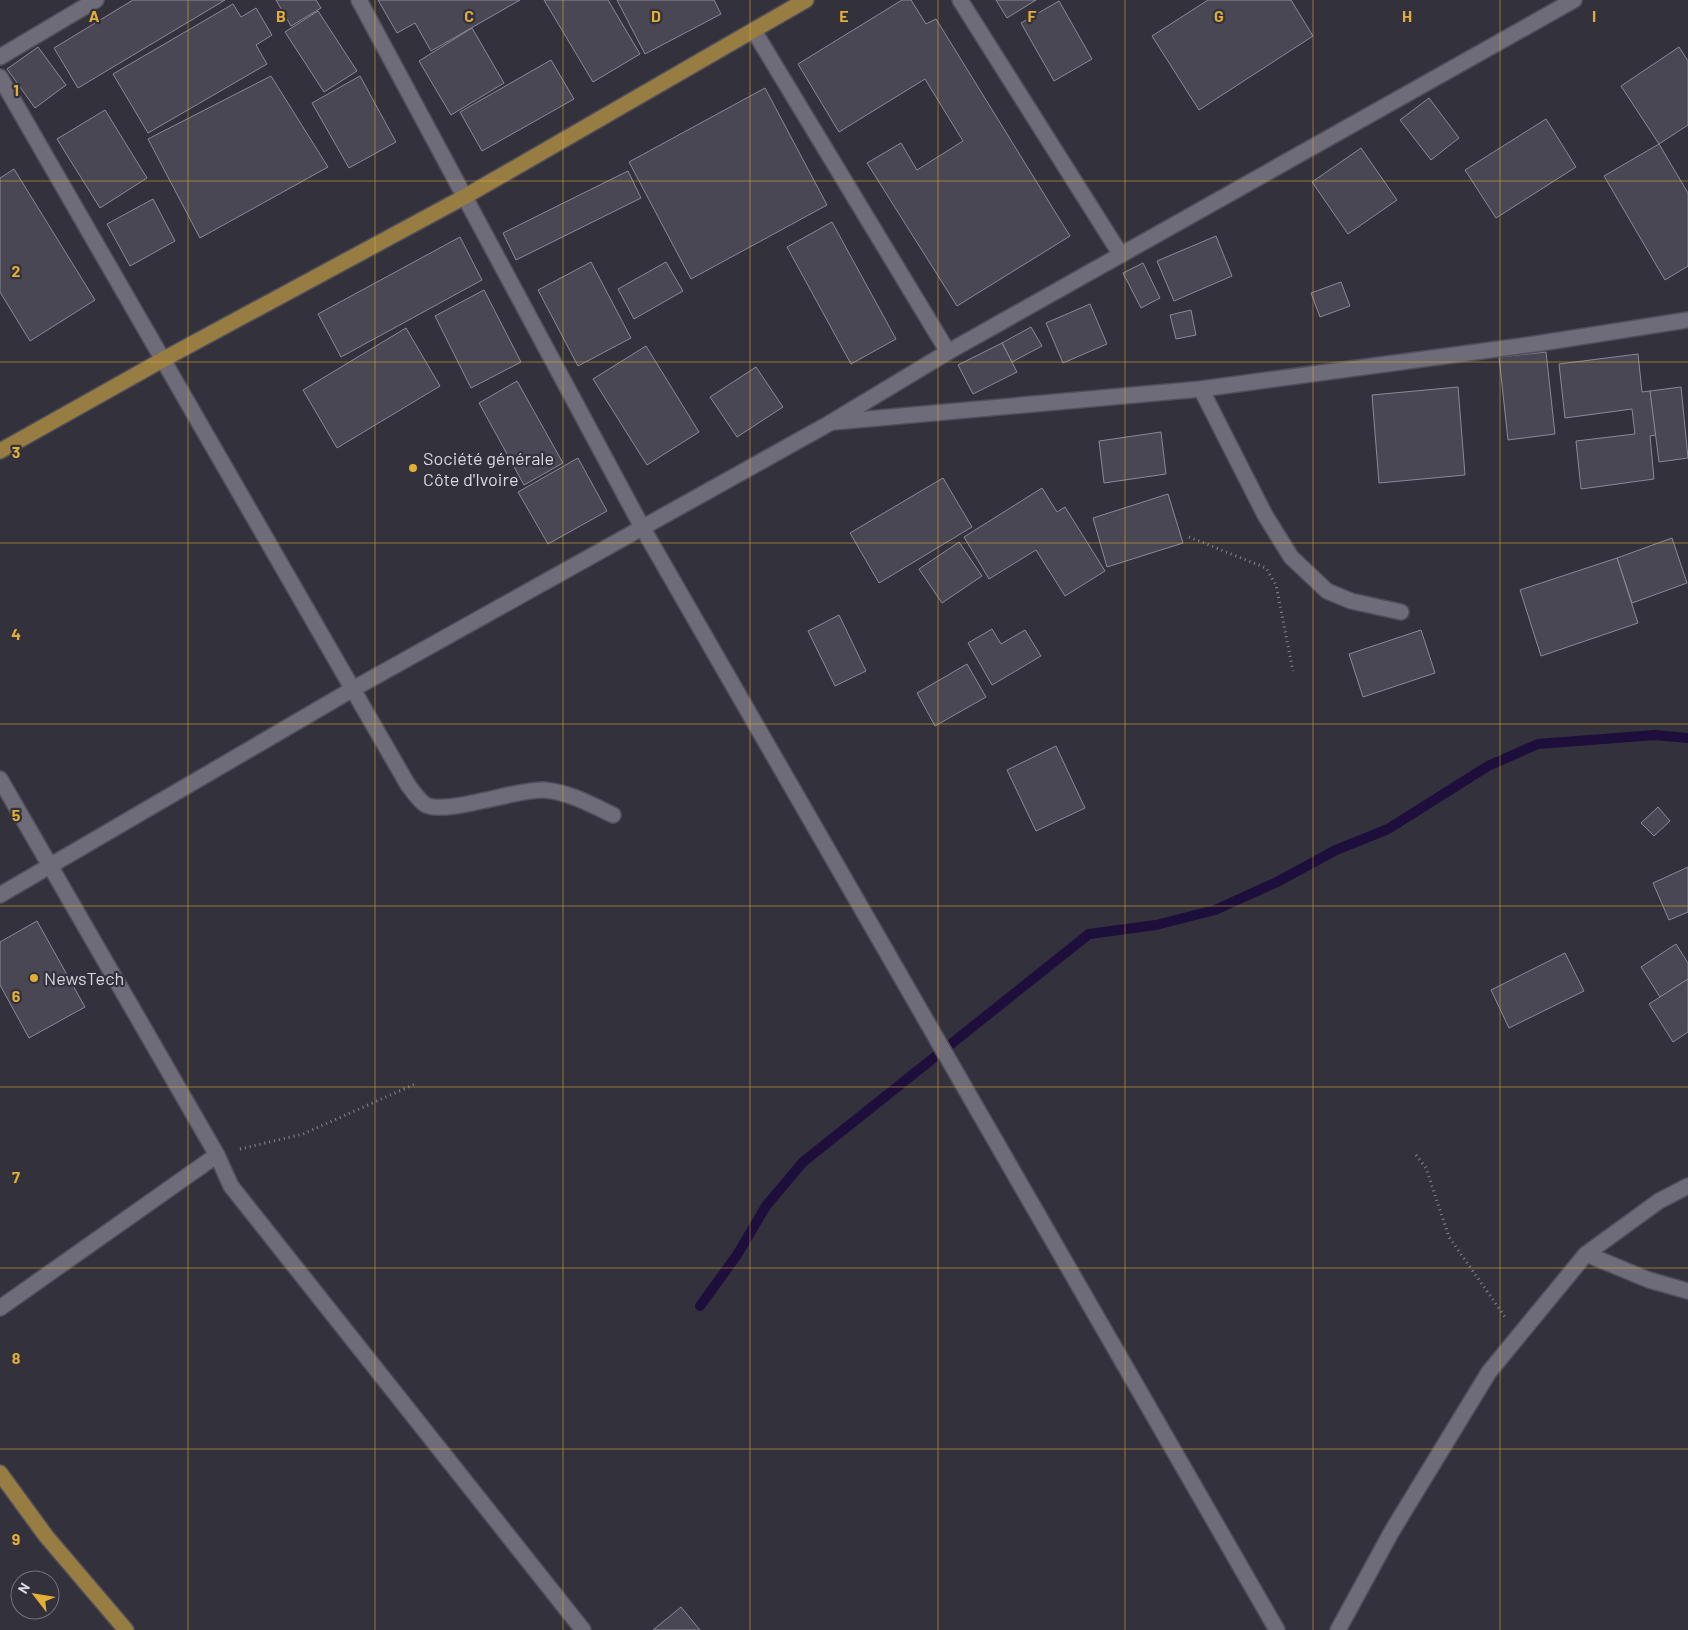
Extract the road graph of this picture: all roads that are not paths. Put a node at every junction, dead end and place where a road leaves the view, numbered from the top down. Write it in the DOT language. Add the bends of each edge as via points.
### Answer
graph roads {
  1 [pos="96,0"];
  2 [pos="360,0"];
  3 [pos="806,0"];
  4 [pos="960,0"];
  5 [pos="1574,0"];
  6 [pos="754,31"];
  7 [pos="0,57"];
  8 [pos="0,77"];
  9 [pos="466,196"];
  10 [pos="1121,255"];
  11 [pos="1688,320"];
  12 [pos="948,352"];
  13 [pos="164,359"];
  14 [pos="1202,389"];
  15 [pos="830,423"];
  16 [pos="0,451"];
  17 [pos="642,527"];
  18 [pos="1401,612"];
  19 [pos="353,689"];
  20 [pos="0,779"];
  21 [pos="613,815"];
  22 [pos="50,866"];
  23 [pos="0,895"];
  24 [pos="217,1155"];
  25 [pos="1688,1186"];
  26 [pos="1586,1254"];
  27 [pos="1688,1291"];
  28 [pos="0,1308"];
  29 [pos="0,1473"];
  30 [pos="126,1630"];
  31 [pos="583,1630"];
  32 [pos="1277,1630"];
  33 [pos="1338,1630"];
  1 -- 7 [label="street"];
  2 -- 9 [label="street"];
  3 -- 6 [label="main road"];
  4 -- 10 [label="street"];
  5 -- 10 [label="street"];
  6 -- 9 [label="main road"];
  6 -- 12 [label="street"];
  8 -- 13 [label="street"];
  9 -- 13 [label="main road"];
  9 -- 17 [label="street"];
  10 -- 12 [label="street"];
  11 -- 14 [label="street"];
  12 -- 15 [label="street"];
  13 -- 16 [label="main road"];
  13 -- 19 [label="street"];
  14 -- 15 [label="street"];
  14 -- 18 [label="street" via="1265,515 1291,557 1327,590 1351,601"];
  15 -- 17 [label="street"];
  17 -- 19 [label="street"];
  17 -- 32 [label="street"];
  19 -- 21 [label="street" via="408,784 427,805 451,806 511,793 544,790 578,798"];
  19 -- 22 [label="street"];
  20 -- 22 [label="street"];
  22 -- 23 [label="street"];
  22 -- 24 [label="street"];
  24 -- 28 [label="street"];
  24 -- 31 [label="street" via="230,1186"];
  25 -- 26 [label="street" via="1659,1200"];
  26 -- 27 [label="street" via="1649,1280"];
  26 -- 33 [label="street" via="1489,1372 1392,1531"];
  29 -- 30 [label="main road" via="46,1536"];
}
